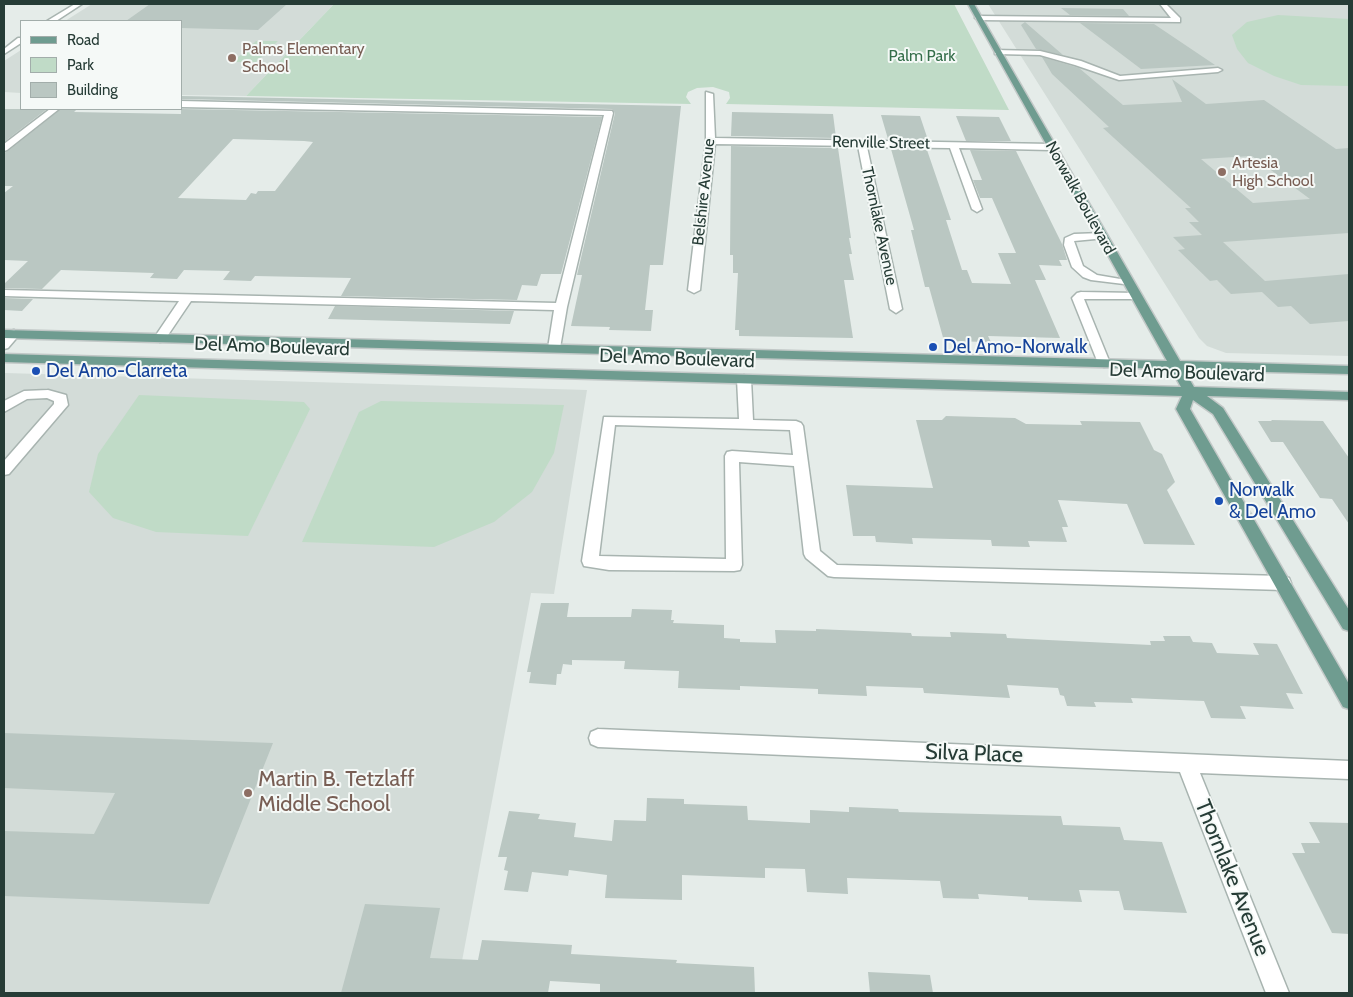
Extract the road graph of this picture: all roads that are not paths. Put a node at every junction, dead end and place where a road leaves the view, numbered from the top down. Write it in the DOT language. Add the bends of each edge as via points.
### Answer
graph roads {
  1 [pos="79,4"];
  2 [pos="971,4"];
  3 [pos="1163,4"];
  4 [pos="979,18"];
  5 [pos="54,20"];
  6 [pos="20,41"];
  7 [pos="4,52"];
  8 [pos="998,52"];
  9 [pos="1218,70"];
  10 [pos="709,94"];
  11 [pos="182,104"];
  12 [pos="54,110"];
  13 [pos="710,142"];
  14 [pos="862,143"];
  15 [pos="953,145"];
  16 [pos="1051,146"];
  17 [pos="4,148"];
  18 [pos="977,209"];
  19 [pos="1102,236"];
  20 [pos="1128,283"];
  21 [pos="694,290"];
  22 [pos="4,293"];
  23 [pos="1136,296"];
  24 [pos="187,298"];
  25 [pos="561,307"];
  26 [pos="896,309"];
  27 [pos="9,334"];
  28 [pos="160,338"];
  29 [pos="4,345"];
  30 [pos="554,348"];
  31 [pos="4,358"];
  32 [pos="1104,363"];
  33 [pos="1175,366"];
  34 [pos="1349,370"];
  35 [pos="548,374"];
  36 [pos="744,379"];
  37 [pos="1190,392"];
  38 [pos="1349,396"];
  39 [pos="4,407"];
  40 [pos="746,424"];
  41 [pos="800,460"];
  42 [pos="4,470"];
  43 [pos="1283,582"];
  44 [pos="1349,624"];
  45 [pos="1349,701"];
  46 [pos="598,738"];
  47 [pos="1186,762"];
  48 [pos="1349,770"];
  49 [pos="1277,993"];
  1 -- 5 [label="street"];
  2 -- 4 [label="main road, Norwalk Boulevard"];
  3 -- 4 [label="street" via="1177,20"];
  4 -- 8 [label="main road, Norwalk Boulevard"];
  6 -- 7 [label="street"];
  8 -- 9 [label="street" via="1040,53 1119,78"];
  8 -- 16 [label="main road, Norwalk Boulevard"];
  10 -- 13 [label="street, Belshire Avenue"];
  11 -- 25 [label="street" via="609,113"];
  12 -- 17 [label="street"];
  13 -- 14 [label="street, Renville Street"];
  13 -- 21 [label="street, Belshire Avenue"];
  14 -- 15 [label="street, Renville Street"];
  14 -- 26 [label="street, Thornlake Avenue"];
  15 -- 16 [label="street, Renville Street"];
  15 -- 18 [label="street"];
  16 -- 19 [label="main road, Norwalk Boulevard"];
  19 -- 20 [label="main road, Norwalk Boulevard"];
  19 -- 20 [label="street" via="1069,240 1078,268 1095,278"];
  20 -- 23 [label="main road, Norwalk Boulevard"];
  22 -- 24 [label="street"];
  23 -- 32 [label="street" via="1081,295 1078,298"];
  23 -- 33 [label="main road, Norwalk Boulevard"];
  24 -- 25 [label="street"];
  24 -- 28 [label="street"];
  25 -- 30 [label="street"];
  27 -- 28 [label="main road, Del Amo Boulevard"];
  27 -- 29 [label="street"];
  28 -- 30 [label="main road, Del Amo Boulevard"];
  30 -- 32 [label="main road, Del Amo Boulevard"];
  30 -- 35 [label="main road"];
  31 -- 35 [label="main road, Del Amo Boulevard"];
  32 -- 33 [label="main road, Del Amo Boulevard"];
  33 -- 34 [label="main road, Del Amo Boulevard"];
  33 -- 37 [label="main road, Norwalk Boulevard"];
  35 -- 36 [label="main road, Del Amo Boulevard"];
  36 -- 37 [label="main road, Del Amo Boulevard"];
  36 -- 40 [label="street"];
  37 -- 38 [label="main road, Del Amo Boulevard"];
  37 -- 43 [label="main road" via="1184,409"];
  37 -- 44 [label="main road, Norwalk Boulevard" via="1218,411"];
  39 -- 42 [label="street" via="24,395 48,394 60,398 61,405"];
  40 -- 41 [label="street" via="796,426"];
  40 -- 41 [label="street" via="609,420 590,561 734,565 732,456"];
  41 -- 43 [label="street" via="812,554 834,571"];
  43 -- 45 [label="main road"];
  46 -- 47 [label="street, Silva Place"];
  47 -- 48 [label="street, Silva Place"];
  47 -- 49 [label="street, Thornlake Avenue"];
}
